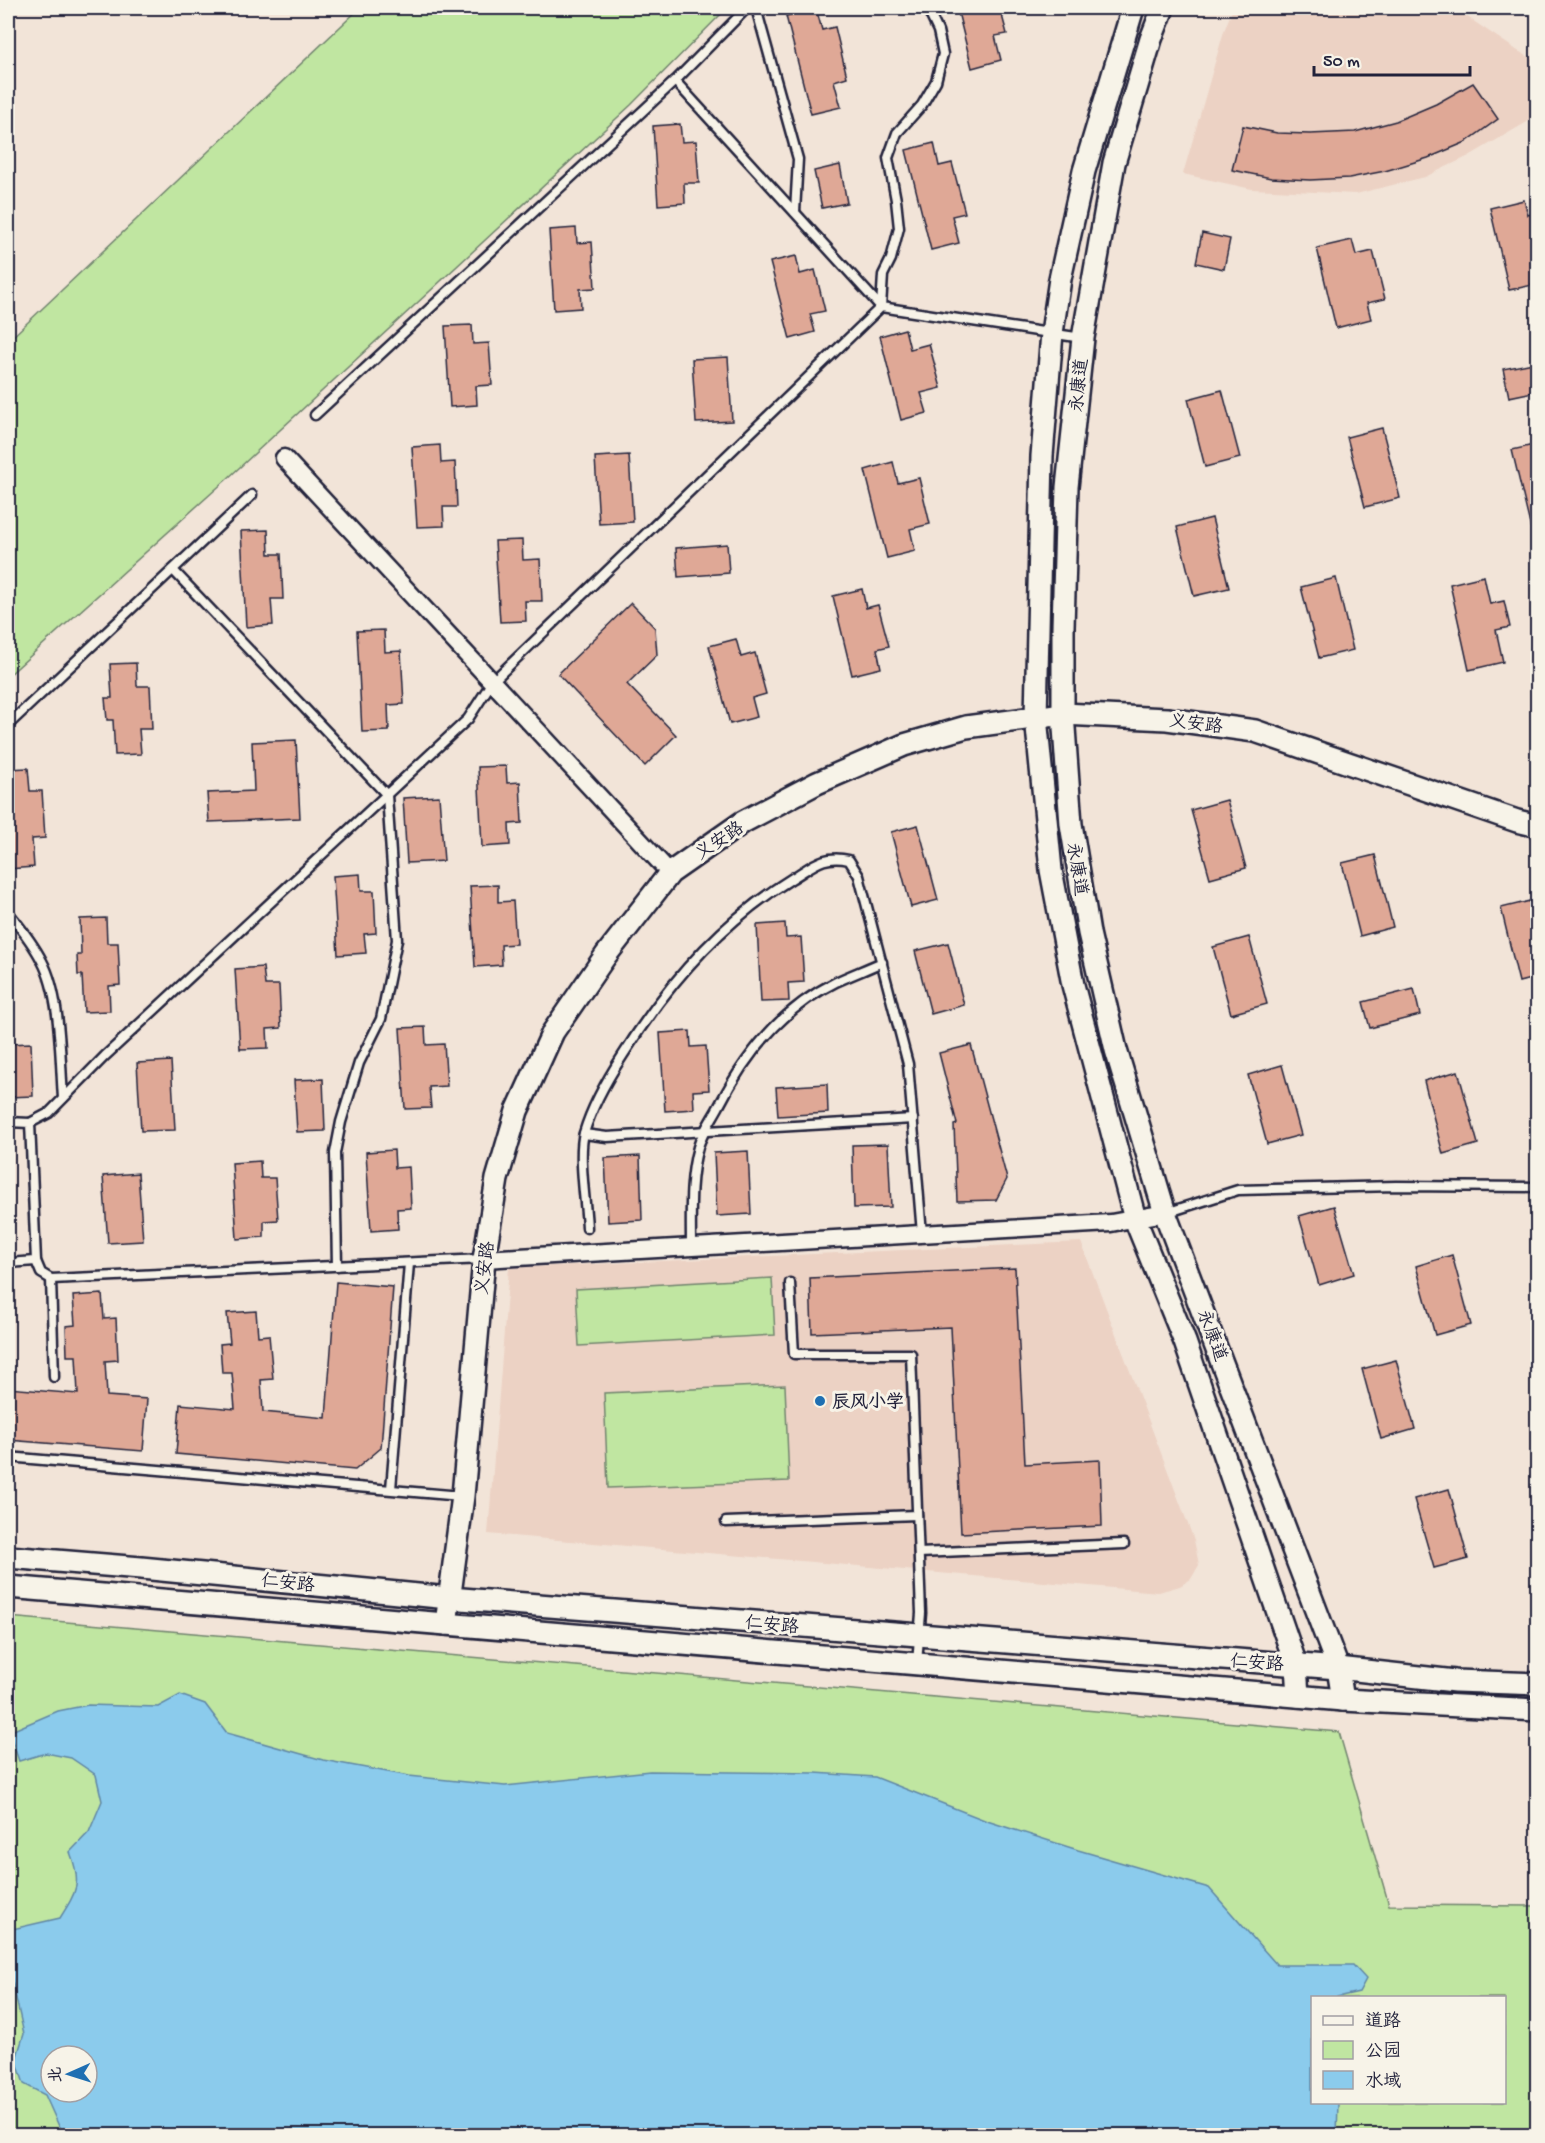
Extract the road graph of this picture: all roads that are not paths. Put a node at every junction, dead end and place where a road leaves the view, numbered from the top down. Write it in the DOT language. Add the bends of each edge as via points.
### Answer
graph roads {
  1 [pos="747,8"];
  2 [pos="756,8"];
  3 [pos="927,8"];
  4 [pos="1133,8"];
  5 [pos="1163,8"];
  6 [pos="675,81"];
  7 [pos="795,212"];
  8 [pos="881,307"];
  9 [pos="1052,333"];
  10 [pos="1083,338"];
  11 [pos="315,415"];
  12 [pos="284,458"];
  13 [pos="252,495"];
  14 [pos="172,570"];
  15 [pos="492,682"];
  16 [pos="1063,714"];
  17 [pos="1036,717"];
  18 [pos="8,725"];
  19 [pos="387,795"];
  20 [pos="1538,826"];
  21 [pos="670,873"];
  22 [pos="8,912"];
  23 [pos="882,962"];
  24 [pos="63,1098"];
  25 [pos="913,1119"];
  26 [pos="8,1122"];
  27 [pos="30,1123"];
  28 [pos="706,1132"];
  29 [pos="584,1134"];
  30 [pos="1538,1186"];
  31 [pos="1165,1213"];
  32 [pos="1135,1219"];
  33 [pos="587,1228"];
  34 [pos="922,1234"];
  35 [pos="691,1247"];
  36 [pos="484,1259"];
  37 [pos="36,1261"];
  38 [pos="8,1263"];
  39 [pos="409,1263"];
  40 [pos="337,1266"];
  41 [pos="51,1279"];
  42 [pos="789,1283"];
  43 [pos="54,1377"];
  44 [pos="8,1457"];
  45 [pos="391,1489"];
  46 [pos="463,1496"];
  47 [pos="917,1515"];
  48 [pos="726,1522"];
  49 [pos="1124,1544"];
  50 [pos="919,1553"];
  51 [pos="8,1557"];
  52 [pos="8,1587"];
  53 [pos="449,1598"];
  54 [pos="446,1624"];
  55 [pos="919,1636"];
  56 [pos="917,1664"];
  57 [pos="1296,1665"];
  58 [pos="1338,1668"];
  59 [pos="1538,1684"];
  60 [pos="1298,1696"];
  61 [pos="1343,1700"];
  62 [pos="1538,1710"];
  1 -- 6 [label="lane"];
  2 -- 7 [label="lane" via="798,159"];
  3 -- 8 [label="lane" via="943,54 936,81 922,105 897,133 888,158 898,228 883,275"];
  4 -- 9 [label="street, 永康道" via="1084,171"];
  5 -- 10 [label="street, 永康道" via="1114,163"];
  6 -- 7 [label="lane"];
  6 -- 11 [label="lane"];
  7 -- 8 [label="lane"];
  8 -- 9 [label="lane"];
  8 -- 15 [label="lane"];
  9 -- 10 [label="lane"];
  9 -- 17 [label="street, 永康道" via="1042,456"];
  10 -- 16 [label="street, 永康道" via="1067,487"];
  12 -- 15 [label="street"];
  13 -- 14 [label="lane"];
  14 -- 18 [label="lane"];
  14 -- 19 [label="lane"];
  15 -- 19 [label="lane" via="468,719"];
  15 -- 21 [label="street"];
  16 -- 17 [label="street, 义安路"];
  16 -- 20 [label="street, 义安路" via="1167,719 1255,731"];
  16 -- 31 [label="street, 永康道" via="1071,824 1089,933 1116,1050"];
  17 -- 21 [label="street, 义安路" via="966,727 904,745 817,783 743,822"];
  17 -- 32 [label="street, 永康道" via="1051,870 1066,951"];
  19 -- 24 [label="lane"];
  19 -- 40 [label="lane" via="397,940 381,1019 359,1063 335,1153"];
  21 -- 36 [label="street, 义安路" via="606,955 554,1032 517,1111 497,1179"];
  22 -- 24 [label="lane" via="43,963 55,999"];
  23 -- 25 [label="lane" via="908,1064"];
  23 -- 28 [label="lane" via="834,983 775,1026 747,1059"];
  23 -- 29 [label="lane" via="859,876 849,860 834,857 819,862 774,889 695,957 643,1022 607,1081"];
  24 -- 27 [label="lane" via="49,1113"];
  25 -- 28 [label="lane"];
  25 -- 34 [label="lane"];
  26 -- 27 [label="lane"];
  27 -- 37 [label="lane"];
  28 -- 29 [label="lane" via="607,1137"];
  28 -- 35 [label="lane" via="699,1145 692,1180"];
  29 -- 33 [label="lane"];
  30 -- 31 [label="lane" via="1238,1190"];
  31 -- 32 [label="street"];
  31 -- 58 [label="street, 永康道"];
  32 -- 34 [label="street" via="1111,1224"];
  32 -- 57 [label="street, 永康道" via="1185,1342"];
  34 -- 35 [label="street"];
  35 -- 36 [label="street"];
  36 -- 39 [label="lane"];
  36 -- 46 [label="street, 义安路"];
  37 -- 38 [label="lane"];
  37 -- 41 [label="lane" via="41,1273"];
  39 -- 40 [label="lane"];
  39 -- 45 [label="lane"];
  40 -- 41 [label="lane"];
  41 -- 43 [label="lane"];
  42 -- 47 [label="lane" via="794,1354 911,1354"];
  44 -- 45 [label="lane"];
  45 -- 46 [label="lane"];
  46 -- 53 [label="street, 义安路"];
  47 -- 48 [label="lane"];
  47 -- 50 [label="lane"];
  49 -- 50 [label="lane"];
  50 -- 55 [label="lane"];
  51 -- 53 [label="street, 仁安路"];
  52 -- 54 [label="street, 仁安路"];
  53 -- 54 [label="street, 义安路"];
  53 -- 55 [label="street, 仁安路"];
  54 -- 56 [label="street, 仁安路"];
  55 -- 56 [label="lane"];
  55 -- 57 [label="street, 仁安路"];
  56 -- 60 [label="street, 仁安路"];
  57 -- 58 [label="street, 仁安路"];
  57 -- 60 [label="street, 永康道"];
  58 -- 59 [label="street, 仁安路" via="1455,1681"];
  58 -- 61 [label="street, 永康道"];
  60 -- 61 [label="street, 仁安路"];
  61 -- 62 [label="street, 仁安路"];
}
